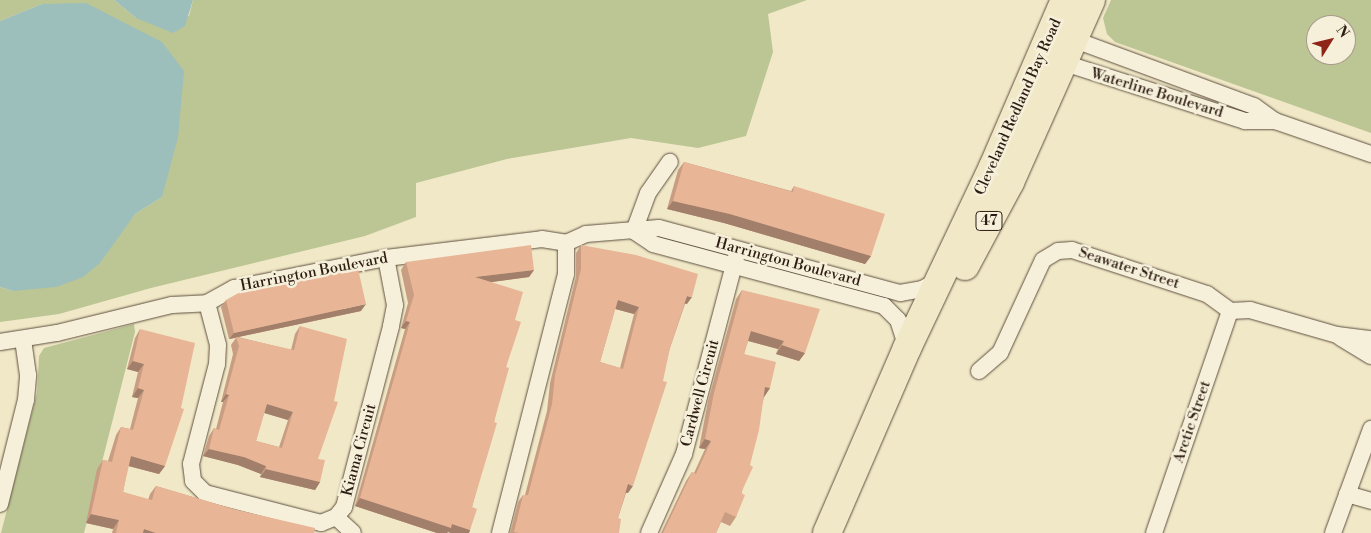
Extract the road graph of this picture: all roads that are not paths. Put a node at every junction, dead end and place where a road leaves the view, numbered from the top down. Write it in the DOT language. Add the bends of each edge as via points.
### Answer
graph roads {
  1 [pos="1065,0"];
  2 [pos="1091,0"];
  3 [pos="1057,47"];
  4 [pos="1275,121"];
  5 [pos="1371,154"];
  6 [pos="670,162"];
  7 [pos="634,231"];
  8 [pos="566,243"];
  9 [pos="738,248"];
  10 [pos="386,258"];
  11 [pos="734,266"];
  12 [pos="939,280"];
  13 [pos="207,304"];
  14 [pos="1230,311"];
  15 [pos="1337,335"];
  16 [pos="24,339"];
  17 [pos="1371,339"];
  18 [pos="0,342"];
  19 [pos="907,348"];
  20 [pos="1371,356"];
  21 [pos="979,371"];
  22 [pos="1371,429"];
  23 [pos="871,433"];
  24 [pos="1347,494"];
  25 [pos="1371,501"];
  26 [pos="0,504"];
  27 [pos="336,517"];
  28 [pos="353,533"];
  29 [pos="500,533"];
  30 [pos="649,533"];
  31 [pos="827,533"];
  32 [pos="1154,533"];
  33 [pos="1333,533"];
  1 -- 3 [label="highway, Cleveland Redland Bay Road / 47"];
  2 -- 3 [label="highway, Cleveland Redland Bay Road / 47"];
  3 -- 4 [label="street, Waterline Boulevard" via="1254,106"];
  3 -- 4 [label="street, Waterline Boulevard" via="1245,121"];
  3 -- 12 [label="highway, Cleveland Redland Bay Road / 47" via="993,167"];
  3 -- 23 [label="highway, Cleveland Redland Bay Road / 47" via="1010,182 917,358"];
  4 -- 5 [label="street, Waterline Boulevard"];
  6 -- 7 [label="street" via="648,193"];
  7 -- 8 [label="street, Harrington Boulevard" via="586,234"];
  7 -- 9 [label="street, Harrington Boulevard" via="659,228"];
  7 -- 11 [label="street, Harrington Boulevard" via="653,244"];
  8 -- 10 [label="street, Harrington Boulevard" via="542,239"];
  8 -- 29 [label="street" via="566,274"];
  9 -- 11 [label="street, Cardwell Circuit"];
  9 -- 12 [label="street, Harrington Boulevard" via="900,293 922,289"];
  10 -- 13 [label="street, Harrington Boulevard" via="234,288"];
  10 -- 27 [label="street, Kiama Circuit" via="395,305 391,326 344,507"];
  11 -- 19 [label="street, Harrington Boulevard" via="884,306 898,320"];
  11 -- 30 [label="street, Cardwell Circuit" via="684,454"];
  12 -- 19 [label="highway, Cleveland Redland Bay Road / 47"];
  13 -- 16 [label="street, Harrington Boulevard" via="172,305"];
  13 -- 27 [label="street" via="218,345 217,364 191,464 193,480 205,493 321,523"];
  14 -- 15 [label="street" via="1250,310"];
  14 -- 21 [label="street, Seawater Street" via="1207,294 1072,250 1058,251 1043,260 1000,353"];
  14 -- 32 [label="street, Arctic Street"];
  15 -- 17 [label="street"];
  15 -- 20 [label="street"];
  16 -- 18 [label="street, Harrington Boulevard"];
  16 -- 26 [label="street" via="28,376 26,400"];
  19 -- 23 [label="highway, Cleveland Redland Bay Road / 47"];
  22 -- 24 [label="street"];
  23 -- 31 [label="highway, Cleveland Redland Bay Road / 47"];
  24 -- 25 [label="street"];
  24 -- 33 [label="street"];
  27 -- 28 [label="street"];
}
